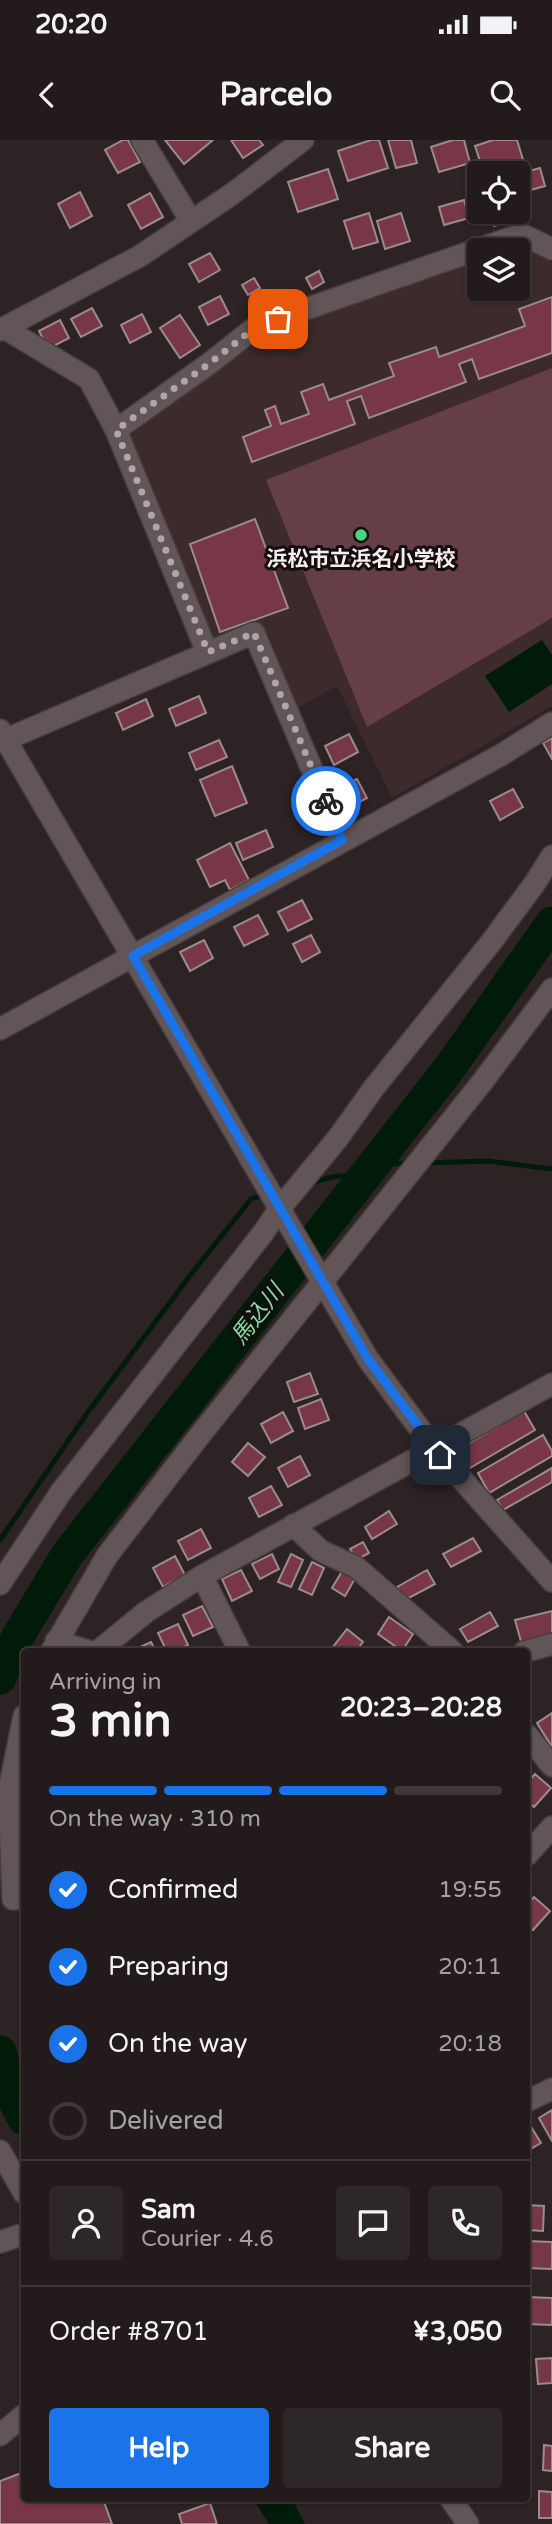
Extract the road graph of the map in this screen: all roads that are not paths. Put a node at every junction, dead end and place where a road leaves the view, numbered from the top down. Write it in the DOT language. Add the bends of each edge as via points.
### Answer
graph roads {
  1 [pos="142,140"];
  2 [pos="303,140"];
  3 [pos="191,221"];
  4 [pos="552,249"];
  5 [pos="2,329"];
  6 [pos="116,430"];
  7 [pos="208,652"];
  8 [pos="552,723"];
  9 [pos="2,737"];
  10 [pos="342,840"];
  11 [pos="552,856"];
  12 [pos="133,956"];
  13 [pos="552,989"];
  14 [pos="0,1029"];
  15 [pos="281,1210"];
  16 [pos="321,1279"];
  17 [pos="552,1384"];
  18 [pos="434,1448"];
  19 [pos="293,1525"];
  20 [pos="202,1576"];
  21 [pos="552,1581"];
  22 [pos="0,1584"];
  23 [pos="552,1644"];
  24 [pos="53,1646"];
  25 [pos="102,1648"];
  26 [pos="238,1648"];
  27 [pos="448,1648"];
  28 [pos="530,1650"];
  29 [pos="21,1731"];
  30 [pos="530,1739"];
  31 [pos="552,1766"];
  32 [pos="552,1827"];
  33 [pos="530,1852"];
  34 [pos="21,1898"];
  35 [pos="0,2151"];
  36 [pos="21,2188"];
  37 [pos="21,2235"];
  38 [pos="0,2242"];
  39 [pos="21,2418"];
  40 [pos="0,2435"];
  41 [pos="453,2502"];
  42 [pos="468,2524"];
  1 -- 3 [label="street"];
  2 -- 3 [label="street"];
  3 -- 5 [label="street" via="140,256"];
  4 -- 6 [label="street" via="516,236 257,326"];
  5 -- 6 [label="street" via="89,379"];
  6 -- 7 [label="street"];
  7 -- 9 [label="street"];
  7 -- 10 [label="street" via="254,633"];
  8 -- 10 [label="street"];
  9 -- 12 [label="street"];
  10 -- 12 [label="street"];
  11 -- 15 [label="street" via="492,941"];
  12 -- 14 [label="street"];
  12 -- 15 [label="street"];
  13 -- 16 [label="street"];
  15 -- 16 [label="street"];
  15 -- 22 [label="street" via="61,1492"];
  16 -- 18 [label="street" via="368,1359"];
  16 -- 24 [label="street" via="107,1556"];
  17 -- 18 [label="street"];
  18 -- 19 [label="street"];
  18 -- 21 [label="street"];
  19 -- 20 [label="street"];
  19 -- 27 [label="street" via="321,1551 356,1567"];
  20 -- 25 [label="street"];
  20 -- 26 [label="street"];
  23 -- 28 [label="street"];
  29 -- 34 [label="street" via="9,1790 13,1899"];
  30 -- 31 [label="street"];
  32 -- 33 [label="street"];
  35 -- 36 [label="street"];
  37 -- 38 [label="street"];
  39 -- 40 [label="street"];
  41 -- 42 [label="street"];
}
